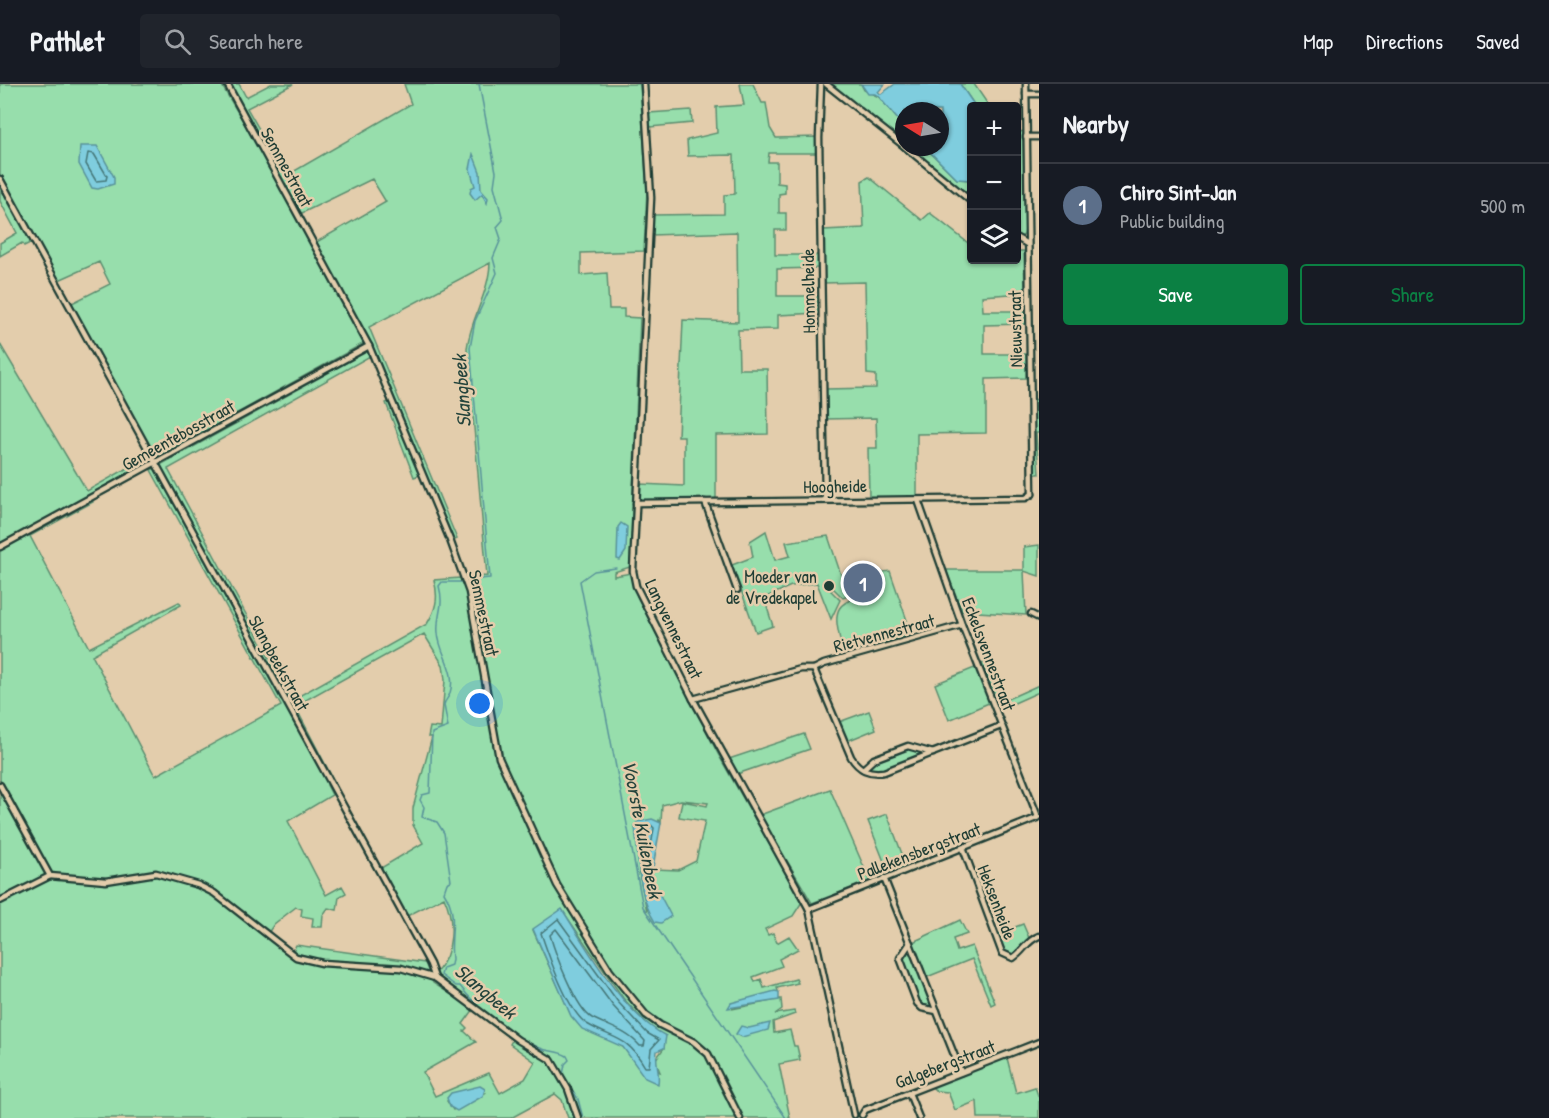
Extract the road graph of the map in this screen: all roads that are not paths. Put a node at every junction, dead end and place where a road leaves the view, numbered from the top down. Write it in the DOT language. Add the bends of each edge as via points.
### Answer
graph roads {
  1 [pos="226,84"];
  2 [pos="644,84"];
  3 [pos="820,84"];
  4 [pos="826,84"];
  5 [pos="1026,84"];
  6 [pos="1026,94"];
  7 [pos="1039,94"];
  8 [pos="1026,137"];
  9 [pos="1039,137"];
  10 [pos="895,138"];
  11 [pos="917,156"];
  12 [pos="0,179"];
  13 [pos="967,198"];
  14 [pos="1021,240"];
  15 [pos="1027,244"];
  16 [pos="369,346"];
  17 [pos="154,464"];
  18 [pos="1032,494"];
  19 [pos="1039,497"];
  20 [pos="825,499"];
  21 [pos="918,500"];
  22 [pos="705,502"];
  23 [pos="636,503"];
  24 [pos="0,547"];
  25 [pos="737,590"];
  26 [pos="1031,614"];
  27 [pos="1039,618"];
  28 [pos="962,625"];
  29 [pos="814,669"];
  30 [pos="693,699"];
  31 [pos="1001,726"];
  32 [pos="933,753"];
  33 [pos="863,769"];
  34 [pos="0,785"];
  35 [pos="1039,817"];
  36 [pos="963,848"];
  37 [pos="50,876"];
  38 [pos="884,878"];
  39 [pos="0,901"];
  40 [pos="809,909"];
  41 [pos="1039,936"];
  42 [pos="910,943"];
  43 [pos="435,978"];
  44 [pos="937,1011"];
  45 [pos="1039,1042"];
  46 [pos="961,1072"];
  47 [pos="909,1093"];
  48 [pos="853,1116"];
  49 [pos="864,1116"];
  50 [pos="578,1118"];
  51 [pos="740,1118"];
  52 [pos="919,1118"];
  1 -- 16 [label="street, Semmestraat"];
  2 -- 23 [label="street, Langvennestraat" via="651,198"];
  3 -- 20 [label="street, Hommelheide"];
  4 -- 10 [label="street"];
  5 -- 6 [label="street, Nieuwstraat"];
  6 -- 7 [label="street"];
  6 -- 8 [label="street, Nieuwstraat"];
  8 -- 9 [label="street"];
  8 -- 15 [label="street, Nieuwstraat"];
  11 -- 13 [label="street"];
  12 -- 17 [label="street, Slangbeekstraat"];
  14 -- 15 [label="street"];
  15 -- 18 [label="street, Nieuwstraat"];
  16 -- 17 [label="street, Gemeentebosstraat"];
  16 -- 51 [label="street, Semmestraat" via="465,576 499,758 557,885 610,971 646,1015 708,1054"];
  17 -- 24 [label="street, Gemeentebosstraat"];
  17 -- 43 [label="street, Slangbeekstraat"];
  18 -- 19 [label="street"];
  18 -- 21 [label="street, Hoogheide" via="1026,498"];
  20 -- 21 [label="street, Hoogheide"];
  20 -- 22 [label="street, Hoogheide"];
  21 -- 28 [label="street, Eckelsvennestraat"];
  22 -- 23 [label="street, Hoogheide"];
  22 -- 25 [label="street"];
  23 -- 30 [label="street, Langvennestraat" via="636,586"];
  26 -- 27 [label="street"];
  28 -- 29 [label="street, Rietvennestraat"];
  28 -- 31 [label="street, Eckelsvennestraat"];
  29 -- 30 [label="street, Rietvennestraat" via="801,669"];
  29 -- 33 [label="street, Rietvennestraat" via="851,757"];
  30 -- 40 [label="street, Langvennestraat"];
  31 -- 32 [label="street"];
  31 -- 35 [label="street, Eckelsvennestraat"];
  32 -- 33 [label="street" via="884,772"];
  32 -- 33 [label="street" via="908,746 874,759"];
  34 -- 37 [label="street"];
  35 -- 36 [label="street, Pallekensbergstraat"];
  36 -- 38 [label="street, Pallekensbergstraat"];
  36 -- 41 [label="street, Heksenheide" via="1002,953 1013,958"];
  37 -- 39 [label="street"];
  37 -- 43 [label="street" via="106,881 156,873 214,893 296,957 322,963 401,968"];
  38 -- 40 [label="street, Pallekensbergstraat"];
  38 -- 42 [label="street"];
  40 -- 48 [label="street, Langvennestraat"];
  42 -- 44 [label="street"];
  42 -- 44 [label="street" via="900,958 918,1003 922,1008"];
  43 -- 50 [label="street, Slangbeekstraat" via="551,1060 568,1089"];
  44 -- 46 [label="street"];
  45 -- 46 [label="street, Galgebergstraat"];
  46 -- 47 [label="street, Galgebergstraat"];
  47 -- 49 [label="street, Galgebergstraat" via="865,1110"];
  47 -- 52 [label="street"];
  48 -- 49 [label="street"];
}
